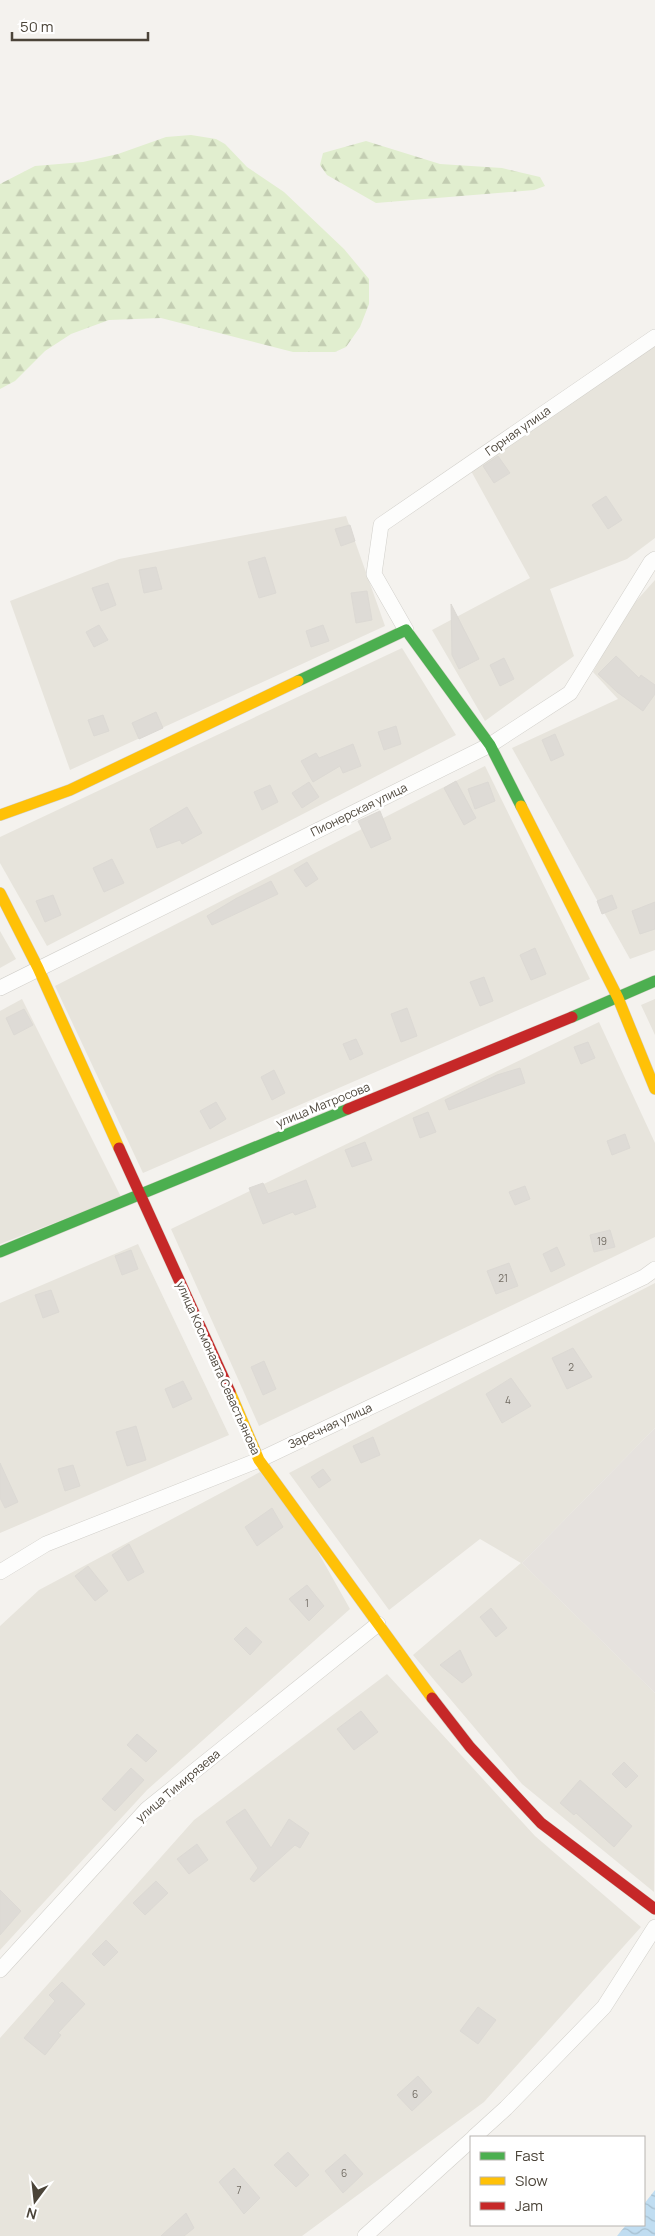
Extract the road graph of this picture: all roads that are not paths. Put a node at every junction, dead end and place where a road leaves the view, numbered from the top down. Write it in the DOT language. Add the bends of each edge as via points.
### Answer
graph roads {
  1 [pos="655,337"];
  2 [pos="655,559"];
  3 [pos="406,630"];
  4 [pos="490,745"];
  5 [pos="0,815"];
  6 [pos="0,893"];
  7 [pos="38,968"];
  8 [pos="655,981"];
  9 [pos="0,988"];
  10 [pos="618,998"];
  11 [pos="655,1089"];
  12 [pos="140,1196"];
  13 [pos="0,1252"];
  14 [pos="655,1269"];
  15 [pos="259,1460"];
  16 [pos="0,1572"];
  17 [pos="378,1624"];
  18 [pos="655,1909"];
  19 [pos="655,1927"];
  20 [pos="0,1970"];
  21 [pos="475,2136"];
  22 [pos="470,2141"];
  23 [pos="365,2236"];
  1 -- 3 [label="street, Горная улица" via="381,525 374,574"];
  2 -- 4 [label="street, Пионерская улица" via="570,693"];
  3 -- 4 [label="street"];
  3 -- 5 [label="street" via="70,790"];
  4 -- 7 [label="street, Пионерская улица"];
  4 -- 10 [label="street"];
  6 -- 7 [label="street, улица Космонавта Севастьянова"];
  7 -- 9 [label="street, Пионерская улица"];
  7 -- 12 [label="street, улица Космонавта Севастьянова"];
  8 -- 10 [label="street, улица Матросова"];
  10 -- 11 [label="street"];
  10 -- 12 [label="street, улица Матросова"];
  12 -- 13 [label="street, улица Матросова"];
  12 -- 15 [label="street, улица Космонавта Севастьянова"];
  14 -- 15 [label="street, Заречная улица"];
  15 -- 16 [label="street, Заречная улица" via="46,1544"];
  15 -- 17 [label="street, улица Космонавта Севастьянова"];
  17 -- 18 [label="street, улица Космонавта Севастьянова" via="470,1747 542,1823"];
  17 -- 20 [label="street, улица Тимирязева" via="147,1809"];
  19 -- 21 [label="street" via="604,2007"];
  22 -- 23 [label="street"];
}
